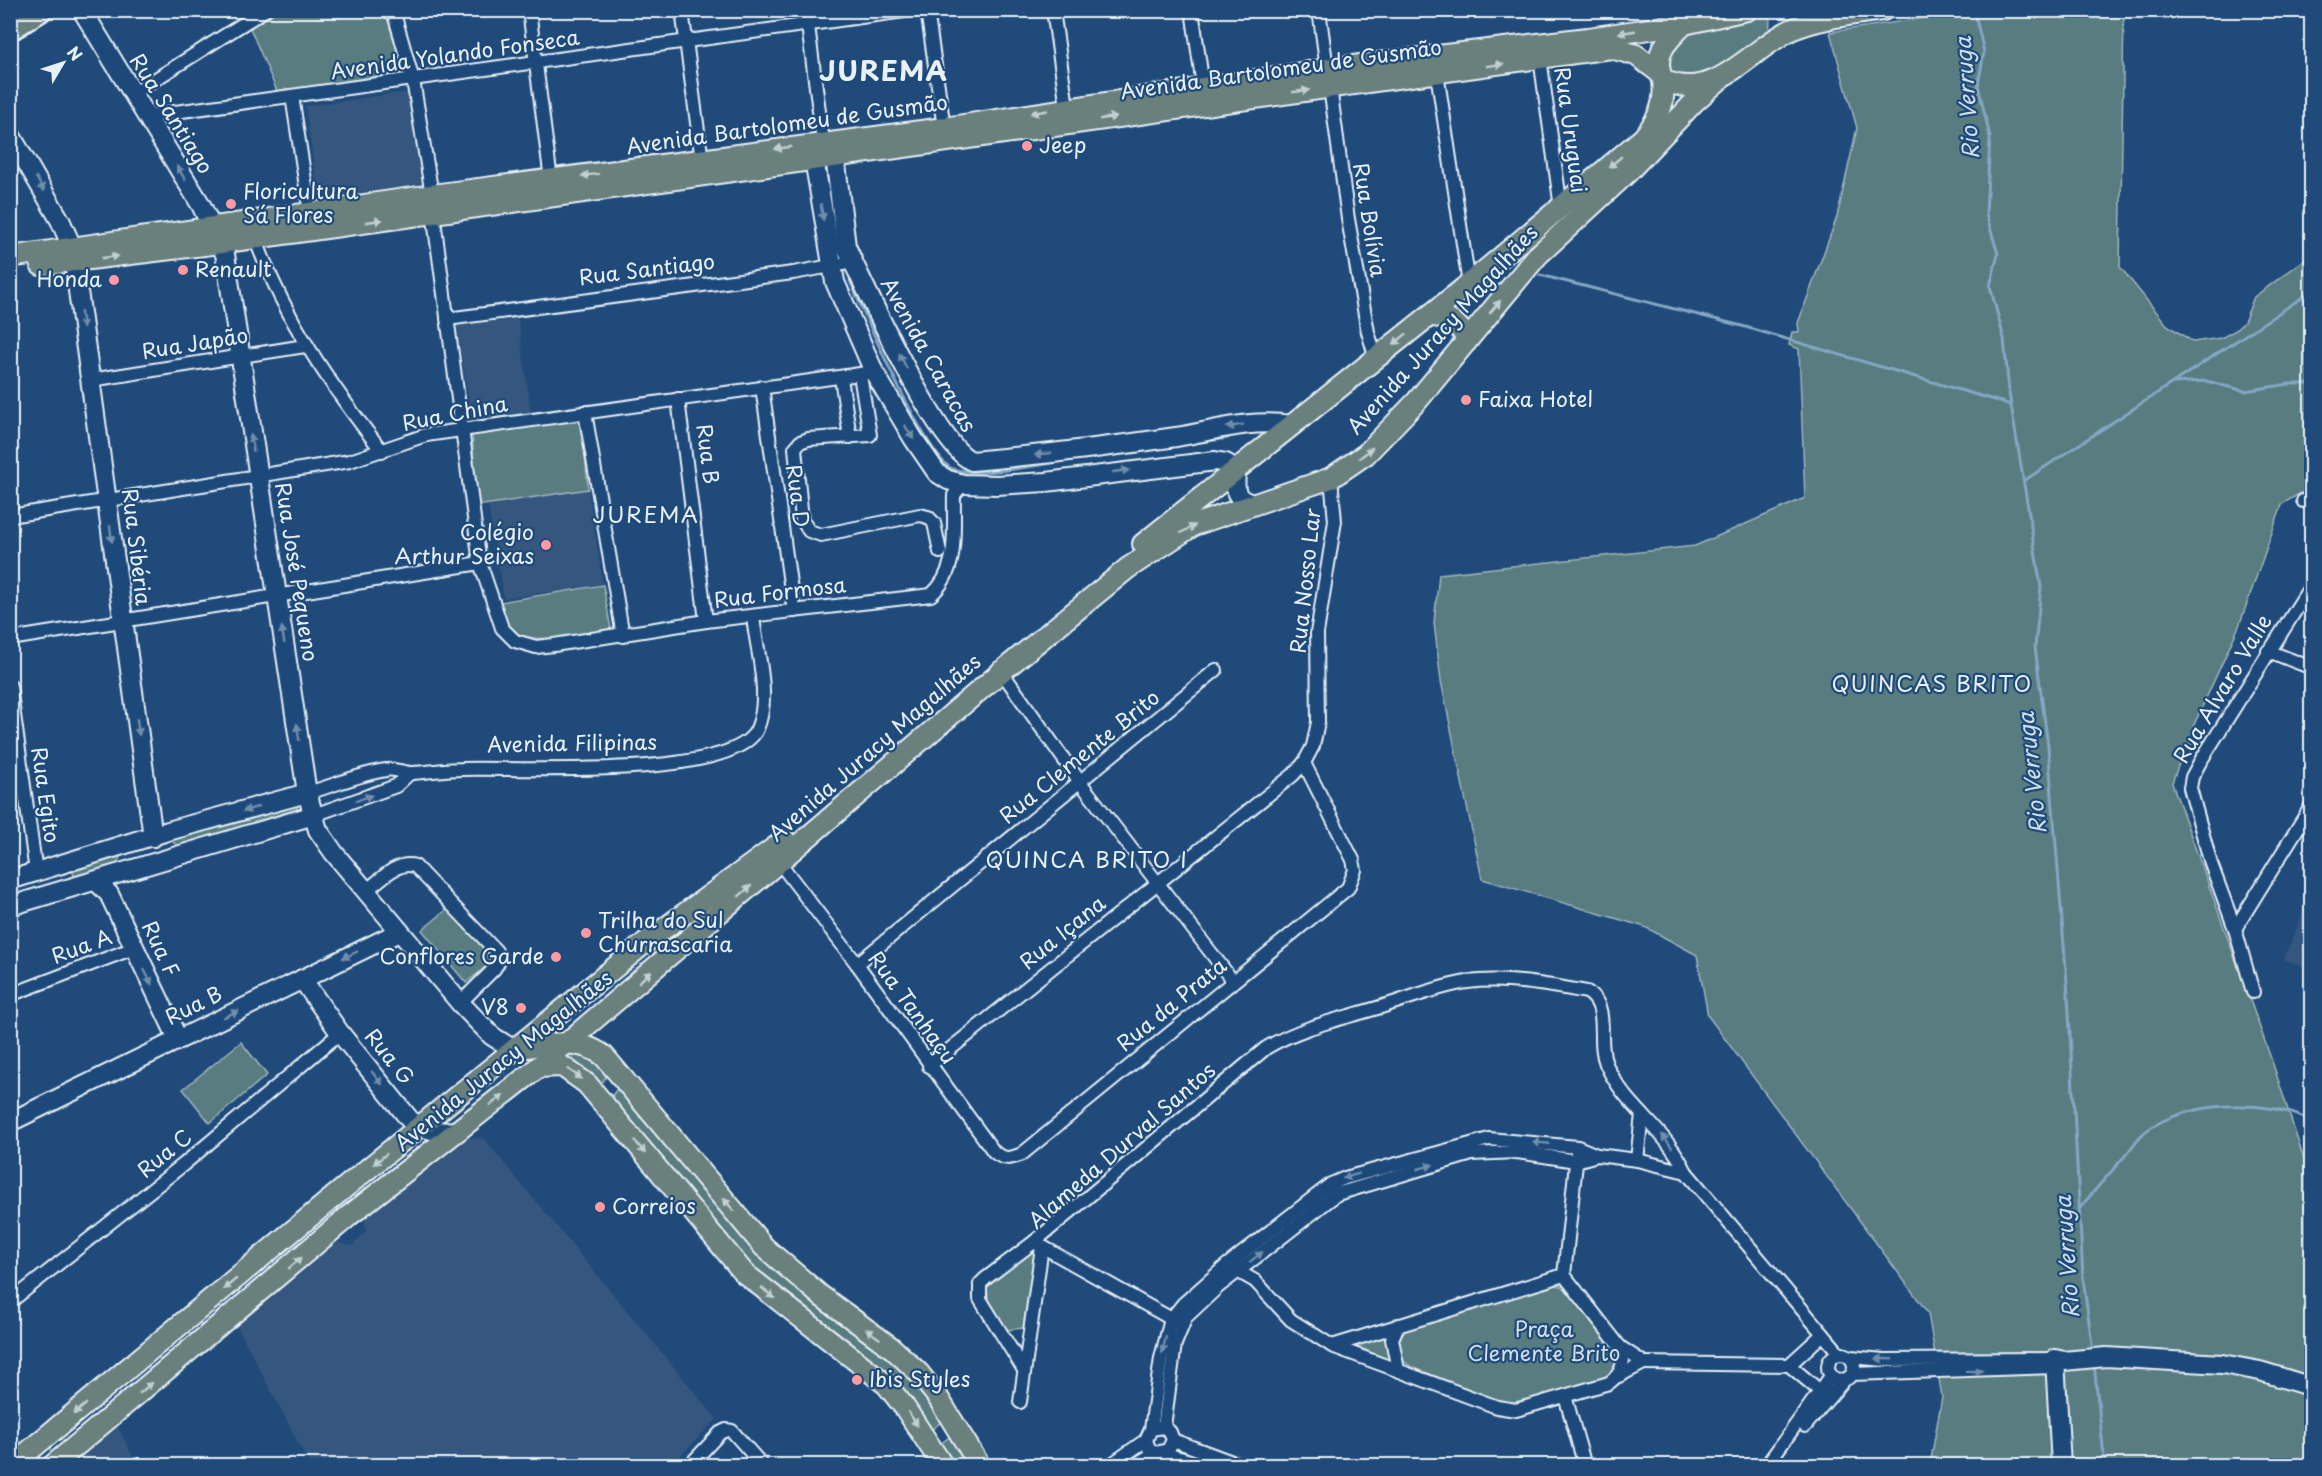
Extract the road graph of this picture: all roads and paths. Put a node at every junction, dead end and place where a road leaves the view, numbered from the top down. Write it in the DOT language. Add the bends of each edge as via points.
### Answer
graph roads {
  1 [pos="40,10"];
  2 [pos="82,10"];
  3 [pos="265,10"];
  4 [pos="393,10"];
  5 [pos="529,10"];
  6 [pos="682,10"];
  7 [pos="806,10"];
  8 [pos="912,10"];
  9 [pos="927,10"];
  10 [pos="1053,10"];
  11 [pos="1192,10"];
  12 [pos="1319,10"];
  13 [pos="1883,10"];
  14 [pos="1736,12"];
  15 [pos="1684,24"];
  16 [pos="809,25"];
  17 [pos="13,27"];
  18 [pos="687,44"];
  19 [pos="1540,58"];
  20 [pos="534,64"];
  21 [pos="1437,73"];
  22 [pos="1662,77"];
  23 [pos="1329,78"];
  24 [pos="412,80"];
  25 [pos="1719,80"];
  26 [pos="1203,86"];
  27 [pos="132,94"];
  28 [pos="292,96"];
  29 [pos="1067,107"];
  30 [pos="146,116"];
  31 [pos="944,128"];
  32 [pos="10,134"];
  33 [pos="824,152"];
  34 [pos="702,160"];
  35 [pos="551,180"];
  36 [pos="432,203"];
  37 [pos="201,205"];
  38 [pos="1560,208"];
  39 [pos="309,213"];
  40 [pos="233,223"];
  41 [pos="255,237"];
  42 [pos="215,238"];
  43 [pos="73,255"];
  44 [pos="10,257"];
  45 [pos="853,262"];
  46 [pos="831,266"];
  47 [pos="10,269"];
  48 [pos="1469,284"];
  49 [pos="1429,316"];
  50 [pos="447,319"];
  51 [pos="1467,341"];
  52 [pos="305,346"];
  53 [pos="239,356"];
  54 [pos="1376,358"];
  55 [pos="867,373"];
  56 [pos="841,378"];
  57 [pos="91,380"];
  58 [pos="762,387"];
  59 [pos="678,399"];
  60 [pos="585,412"];
  61 [pos="1293,425"];
  62 [pos="462,429"];
  63 [pos="850,437"];
  64 [pos="382,451"];
  65 [pos="1236,472"];
  66 [pos="258,477"];
  67 [pos="1331,477"];
  68 [pos="963,484"];
  69 [pos="107,501"];
  70 [pos="1252,504"];
  71 [pos="10,516"];
  72 [pos="940,552"];
  73 [pos="480,563"];
  74 [pos="2312,584"];
  75 [pos="277,596"];
  76 [pos="794,611"];
  77 [pos="753,617"];
  78 [pos="123,621"];
  79 [pos="706,621"];
  80 [pos="623,636"];
  81 [pos="10,639"];
  82 [pos="2268,651"];
  83 [pos="999,668"];
  84 [pos="2312,668"];
  85 [pos="1216,670"];
  86 [pos="10,686"];
  87 [pos="1304,763"];
  88 [pos="410,773"];
  89 [pos="1080,782"];
  90 [pos="307,793"];
  91 [pos="2312,806"];
  92 [pos="314,815"];
  93 [pos="153,837"];
  94 [pos="180,854"];
  95 [pos="71,862"];
  96 [pos="778,862"];
  97 [pos="44,870"];
  98 [pos="122,873"];
  99 [pos="10,880"];
  100 [pos="96,881"];
  101 [pos="1157,882"];
  102 [pos="78,886"];
  103 [pos="59,892"];
  104 [pos="365,892"];
  105 [pos="10,906"];
  106 [pos="687,912"];
  107 [pos="124,924"];
  108 [pos="2235,929"];
  109 [pos="702,930"];
  110 [pos="399,932"];
  111 [pos="134,948"];
  112 [pos="857,964"];
  113 [pos="302,979"];
  114 [pos="1233,980"];
  115 [pos="2253,993"];
  116 [pos="10,995"];
  117 [pos="460,1003"];
  118 [pos="600,1014"];
  119 [pos="340,1033"];
  120 [pos="178,1039"];
  121 [pos="567,1042"];
  122 [pos="514,1050"];
  123 [pos="604,1056"];
  124 [pos="929,1066"];
  125 [pos="538,1067"];
  126 [pos="625,1080"];
  127 [pos="602,1102"];
  128 [pos="1642,1114"];
  129 [pos="10,1122"];
  130 [pos="420,1127"];
  131 [pos="460,1130"];
  132 [pos="1578,1147"];
  133 [pos="1022,1154"];
  134 [pos="1597,1155"];
  135 [pos="1637,1160"];
  136 [pos="1576,1161"];
  137 [pos="1686,1172"];
  138 [pos="337,1194"];
  139 [pos="350,1215"];
  140 [pos="1038,1244"];
  141 [pos="1232,1268"];
  142 [pos="1564,1275"];
  143 [pos="10,1302"];
  144 [pos="1177,1322"];
  145 [pos="1398,1325"];
  146 [pos="1823,1334"];
  147 [pos="1332,1346"];
  148 [pos="1620,1347"];
  149 [pos="1845,1355"];
  150 [pos="2063,1361"];
  151 [pos="1644,1363"];
  152 [pos="1789,1365"];
  153 [pos="1024,1370"];
  154 [pos="1398,1370"];
  155 [pos="1619,1376"];
  156 [pos="1831,1376"];
  157 [pos="1848,1377"];
  158 [pos="2312,1387"];
  159 [pos="1820,1391"];
  160 [pos="1565,1396"];
  161 [pos="1020,1402"];
  162 [pos="958,1429"];
  163 [pos="1154,1432"];
  164 [pos="1173,1440"];
  165 [pos="928,1443"];
  166 [pos="1159,1453"];
  167 [pos="13,1459"];
  168 [pos="52,1466"];
  169 [pos="690,1466"];
  170 [pos="763,1466"];
  171 [pos="943,1466"];
  172 [pos="980,1466"];
  173 [pos="1109,1466"];
  174 [pos="1133,1466"];
  175 [pos="1208,1466"];
  176 [pos="1243,1466"];
  177 [pos="1585,1466"];
  178 [pos="1766,1466"];
  179 [pos="1776,1466"];
  180 [pos="2061,1466"];
  1 -- 17 [label="highway"];
  2 -- 27 [label="main road, Rua Santiago"];
  3 -- 27 [label="street"];
  4 -- 24 [label="street"];
  5 -- 20 [label="street"];
  6 -- 18 [label="street"];
  7 -- 16 [label="street"];
  8 -- 16 [label="street, Avenida Yolando Fonseca"];
  9 -- 31 [label="street"];
  10 -- 29 [label="street"];
  11 -- 26 [label="street"];
  12 -- 23 [label="street, Rua Bolívia"];
  13 -- 25 [label="main road, Avenida Juracy Magalhães" via="1813,21 1772,39"];
  14 -- 15 [label="main road, Avenida Bartolomeu de Gusmão"];
  15 -- 22 [label="main road, Avenida Juracy Magalhães" via="1664,44 1658,60"];
  15 -- 23 [label="main road, Avenida Bartolomeu de Gusmão, one-way"];
  16 -- 18 [label="street, Avenida Yolando Fonseca"];
  16 -- 33 [label="street"];
  18 -- 20 [label="street, Avenida Yolando Fonseca"];
  18 -- 34 [label="street"];
  21 -- 19 [label="main road, Avenida Bartolomeu de Gusmão, one-way"];
  19 -- 22 [label="main road, Avenida Bartolomeu de Gusmão" via="1611,48 1636,55"];
  19 -- 38 [label="street, Rua Uruguai"];
  20 -- 24 [label="street, Avenida Yolando Fonseca"];
  20 -- 35 [label="street"];
  21 -- 23 [label="main road, Avenida Bartolomeu de Gusmão"];
  21 -- 48 [label="street"];
  22 -- 25 [label="main road" via="1674,86 1691,87"];
  22 -- 38 [label="main road, Avenida Juracy Magalhães, one-way" via="1665,93 1661,112 1643,138"];
  23 -- 26 [label="main road, Avenida Bartolomeu de Gusmão"];
  33 -- 23 [label="main road, Avenida Bartolomeu de Gusmão, one-way"];
  23 -- 54 [label="street, Rua Bolívia" via="1348,219"];
  24 -- 28 [label="street, Avenida Yolando Fonseca"];
  24 -- 36 [label="street"];
  51 -- 25 [label="main road, Avenida Juracy Magalhães, one-way" via="1537,256"];
  26 -- 29 [label="main road, Avenida Bartolomeu de Gusmão"];
  27 -- 30 [label="main road, Rua Santiago"];
  28 -- 30 [label="street, Avenida Yolando Fonseca"];
  28 -- 39 [label="street"];
  29 -- 31 [label="main road, Avenida Bartolomeu de Gusmão, one-way"];
  37 -- 30 [label="main road, Rua Santiago, one-way"];
  31 -- 33 [label="main road, Avenida Bartolomeu de Gusmão"];
  32 -- 43 [label="main road, Rua Sibéria, one-way" via="60,220"];
  33 -- 34 [label="main road, Avenida Bartolomeu de Gusmão, one-way"];
  33 -- 36 [label="main road, Avenida Bartolomeu de Gusmão"];
  33 -- 45 [label="main road, Avenida Caracas"];
  33 -- 46 [label="main road, one-way"];
  34 -- 35 [label="main road, Avenida Bartolomeu de Gusmão, one-way"];
  35 -- 36 [label="main road, Avenida Bartolomeu de Gusmão"];
  36 -- 39 [label="main road, Avenida Bartolomeu de Gusmão"];
  41 -- 36 [label="main road, Avenida Bartolomeu de Gusmão, one-way"];
  36 -- 50 [label="street"];
  37 -- 40 [label="main road"];
  37 -- 42 [label="main road, Rua Santiago"];
  38 -- 48 [label="main road, Avenida Juracy Magalhães"];
  39 -- 40 [label="main road, Avenida Bartolomeu de Gusmão"];
  40 -- 42 [label="main road, Avenida Bartolomeu de Gusmão"];
  41 -- 42 [label="main road, Avenida Bartolomeu de Gusmão"];
  41 -- 52 [label="street" via="268,275"];
  42 -- 43 [label="main road, Avenida Bartolomeu de Gusmão"];
  42 -- 53 [label="main road, Rua José Pequeno" via="225,254"];
  43 -- 44 [label="main road, Avenida Bartolomeu de Gusmão"];
  43 -- 47 [label="main road, Avenida Bartolomeu de Gusmão"];
  43 -- 57 [label="main road, Rua Sibéria, one-way"];
  45 -- 46 [label="street, Rua Santiago"];
  61 -- 45 [label="main road, Avenida Caracas, one-way" via="1264,421 1177,437 972,461 957,453 938,427"];
  46 -- 50 [label="street, Rua Santiago"];
  46 -- 55 [label="main road"];
  48 -- 49 [label="main road, Avenida Juracy Magalhães"];
  49 -- 51 [label="main road" via="1450,320 1462,330"];
  49 -- 54 [label="main road, Avenida Juracy Magalhães, one-way"];
  50 -- 62 [label="street"];
  67 -- 51 [label="main road, Avenida Juracy Magalhães, one-way" via="1381,440"];
  52 -- 53 [label="street, Rua Japão"];
  52 -- 64 [label="street"];
  53 -- 57 [label="street, Rua Japão"];
  66 -- 53 [label="main road, Rua José Pequeno, one-way"];
  54 -- 61 [label="main road, Avenida Juracy Magalhães"];
  55 -- 56 [label="street, Rua China"];
  55 -- 63 [label="street" via="870,435"];
  55 -- 68 [label="main road, one-way" via="937,473"];
  56 -- 58 [label="street, Rua China"];
  56 -- 63 [label="street"];
  57 -- 69 [label="main road, Rua Sibéria"];
  58 -- 59 [label="street, Rua China"];
  58 -- 76 [label="street, Rua D"];
  59 -- 60 [label="street, Rua China"];
  59 -- 79 [label="street, Rua B"];
  60 -- 62 [label="street, Rua China"];
  60 -- 80 [label="street"];
  61 -- 65 [label="main road, Avenida Juracy Magalhães"];
  62 -- 64 [label="street, Rua China" via="412,439"];
  62 -- 73 [label="street"];
  63 -- 72 [label="street" via="808,440 795,447 802,520 809,531 821,535 920,515 934,523"];
  64 -- 66 [label="street, Rua China" via="350,461"];
  68 -- 65 [label="main road, one-way" via="1046,482 1215,462 1226,463"];
  65 -- 70 [label="main road" via="1233,488 1240,499"];
  65 -- 83 [label="main road, Avenida Juracy Magalhães" via="1163,527"];
  66 -- 69 [label="street, Rua China"];
  66 -- 75 [label="main road, Rua José Pequeno"];
  67 -- 70 [label="main road, Avenida Juracy Magalhães"];
  67 -- 87 [label="street, Rua Nosso Lar" via="1335,522 1317,633 1318,722"];
  68 -- 76 [label="street, Rua Formosa" via="954,495 949,574 931,595"];
  69 -- 71 [label="street, Rua China"];
  69 -- 78 [label="main road, Rua Sibéria, one-way"];
  83 -- 70 [label="main road, Avenida Juracy Magalhães, one-way" via="1162,543 1194,525"];
  73 -- 75 [label="street"];
  73 -- 80 [label="street, Rua Formosa" via="502,628 515,641 536,647"];
  74 -- 82 [label="street, Rua Alvaro Valle"];
  75 -- 78 [label="street"];
  90 -- 75 [label="main road, Rua José Pequeno, one-way"];
  76 -- 77 [label="street, Rua Formosa"];
  77 -- 79 [label="street, Rua Formosa"];
  77 -- 88 [label="street, Avenida Filipinas" via="764,706 757,730 731,748 701,758 628,768"];
  78 -- 81 [label="street"];
  78 -- 93 [label="main road, Rua Sibéria, one-way"];
  79 -- 80 [label="street, Rua Formosa"];
  82 -- 84 [label="street"];
  82 -- 108 [label="street, Rua Alvaro Valle" via="2190,783 2211,864"];
  83 -- 89 [label="street"];
  83 -- 96 [label="main road, Avenida Juracy Magalhães"];
  83 -- 106 [label="main road, Avenida Juracy Magalhães" via="770,852"];
  85 -- 89 [label="street, Rua Clemente Brito"];
  86 -- 97 [label="street, Rua Egito"];
  87 -- 101 [label="street, Rua Içana"];
  87 -- 114 [label="street, Rua da Prata" via="1353,860 1353,880"];
  88 -- 90 [label="street, Avenida Filipinas" via="387,769"];
  92 -- 88 [label="street, Avenida Filipinas, one-way" via="396,786"];
  89 -- 101 [label="street"];
  89 -- 112 [label="street, Rua Clemente Brito"];
  90 -- 92 [label="main road, Rua José Pequeno"];
  90 -- 93 [label="main road, Avenida Filipinas, one-way"];
  91 -- 108 [label="street"];
  92 -- 94 [label="main road, Avenida Filipinas"];
  92 -- 104 [label="main road, Rua José Pequeno" via="325,841"];
  93 -- 94 [label="main road"];
  93 -- 95 [label="main road, Avenida Filipinas"];
  93 -- 98 [label="main road"];
  94 -- 98 [label="main road, Avenida Filipinas"];
  95 -- 97 [label="main road, Avenida Filipinas"];
  95 -- 102 [label="main road" via="69,873"];
  109 -- 96 [label="main road, Avenida Juracy Magalhães, one-way"];
  96 -- 112 [label="street, Rua Tanhaçu"];
  97 -- 99 [label="main road, Avenida Filipinas"];
  97 -- 103 [label="main road" via="62,880"];
  98 -- 100 [label="main road, Avenida Filipinas"];
  98 -- 107 [label="main road"];
  100 -- 102 [label="main road, Avenida Filipinas"];
  100 -- 107 [label="main road, Rua F" via="109,894"];
  101 -- 114 [label="street"];
  101 -- 124 [label="street, Rua Içana"];
  102 -- 103 [label="main road, Avenida Filipinas"];
  103 -- 105 [label="main road, Avenida Filipinas"];
  104 -- 110 [label="main road, Rua José Pequeno"];
  104 -- 117 [label="street" via="393,870 408,864 415,866 496,951 498,963 494,969"];
  106 -- 109 [label="main road"];
  106 -- 122 [label="main road, Avenida Juracy Magalhães"];
  107 -- 111 [label="main road, Rua F"];
  108 -- 115 [label="street, Rua Alvaro Valle"];
  118 -- 109 [label="main road, Avenida Juracy Magalhães, one-way"];
  110 -- 113 [label="main road, Rua B, one-way"];
  110 -- 117 [label="main road, Rua José Pequeno"];
  111 -- 116 [label="street, Rua A"];
  111 -- 120 [label="main road, Rua F, one-way"];
  112 -- 124 [label="street, Rua Tanhaçu"];
  113 -- 119 [label="main road, Rua G"];
  120 -- 113 [label="main road, Rua B, one-way"];
  114 -- 133 [label="street, Rua da Prata"];
  117 -- 122 [label="main road, Rua José Pequeno" via="492,1036"];
  118 -- 121 [label="main road, Avenida Juracy Magalhães"];
  118 -- 123 [label="main road" via="598,1034"];
  119 -- 130 [label="main road, Rua G, one-way" via="410,1120"];
  119 -- 143 [label="street, Rua C"];
  120 -- 129 [label="main road, Rua B"];
  121 -- 122 [label="main road"];
  121 -- 123 [label="main road" via="595,1049"];
  121 -- 125 [label="main road, Avenida Juracy Magalhães"];
  122 -- 130 [label="main road, Avenida Juracy Magalhães"];
  123 -- 126 [label="main road"];
  124 -- 133 [label="street, Rua Tanhaçu" via="994,1152 1011,1159"];
  125 -- 127 [label="main road, one-way" via="554,1064 571,1070"];
  131 -- 125 [label="main road, Avenida Juracy Magalhães, one-way"];
  126 -- 127 [label="main road" via="613,1083"];
  162 -- 126 [label="main road, one-way" via="937,1396 892,1348 821,1296 764,1246"];
  127 -- 165 [label="main road, one-way" via="744,1273 887,1385"];
  128 -- 135 [label="street"];
  137 -- 128 [label="street, one-way" via="1661,1132"];
  128 -- 140 [label="street, Alameda Durval Santos" via="1618,1086 1606,1064 1601,1047 1602,1013 1593,996 1536,984 1467,982 1295,1033 1266,1048"];
  130 -- 131 [label="main road" via="440,1132"];
  130 -- 138 [label="main road, Avenida Juracy Magalhães, one-way"];
  131 -- 139 [label="main road, Avenida Juracy Magalhães"];
  132 -- 134 [label="street"];
  132 -- 136 [label="street"];
  132 -- 141 [label="street, one-way" via="1489,1139 1345,1178 1331,1184"];
  134 -- 135 [label="street"];
  134 -- 136 [label="street"];
  135 -- 137 [label="street"];
  141 -- 136 [label="street, one-way" via="1323,1203 1350,1189 1472,1154 1517,1152"];
  136 -- 142 [label="street"];
  137 -- 146 [label="street"];
  138 -- 139 [label="main road" via="350,1202"];
  138 -- 167 [label="main road, Avenida Juracy Magalhães, one-way"];
  168 -- 139 [label="main road, Avenida Juracy Magalhães, one-way"];
  140 -- 144 [label="street, Alameda Durval Santos"];
  140 -- 153 [label="street"];
  140 -- 153 [label="street" via="985,1279 978,1292"];
  141 -- 144 [label="street"];
  141 -- 147 [label="street" via="1255,1281 1291,1320"];
  142 -- 145 [label="street"];
  142 -- 148 [label="street"];
  144 -- 163 [label="street" via="1161,1358"];
  145 -- 147 [label="street"];
  145 -- 154 [label="street" via="1392,1339"];
  146 -- 149 [label="street"];
  146 -- 152 [label="street"];
  147 -- 154 [label="street"];
  148 -- 151 [label="street"];
  148 -- 155 [label="street" via="1624,1358"];
  150 -- 149 [label="street, one-way" via="1906,1360"];
  149 -- 156 [label="street" via="1832,1356 1828,1362"];
  149 -- 157 [label="street" via="1855,1365"];
  157 -- 150 [label="street, one-way"];
  150 -- 158 [label="main road" via="2106,1357 2222,1364"];
  150 -- 180 [label="main road"];
  151 -- 152 [label="street"];
  151 -- 155 [label="street"];
  152 -- 159 [label="street"];
  153 -- 161 [label="street"];
  154 -- 160 [label="street" via="1497,1407 1516,1410"];
  155 -- 160 [label="street" via="1609,1383"];
  156 -- 157 [label="street"];
  156 -- 159 [label="street"];
  157 -- 179 [label="street" via="1825,1400"];
  159 -- 178 [label="street"];
  160 -- 177 [label="street"];
  162 -- 165 [label="main road" via="939,1431"];
  162 -- 172 [label="main road"];
  163 -- 164 [label="street" via="1170,1432"];
  163 -- 166 [label="street" via="1149,1448"];
  163 -- 173 [label="street"];
  164 -- 166 [label="street" via="1171,1446"];
  164 -- 176 [label="street"];
  165 -- 171 [label="main road"];
  166 -- 174 [label="street"];
  166 -- 175 [label="street"];
  169 -- 170 [label="street" via="720,1433 732,1431"];
}
